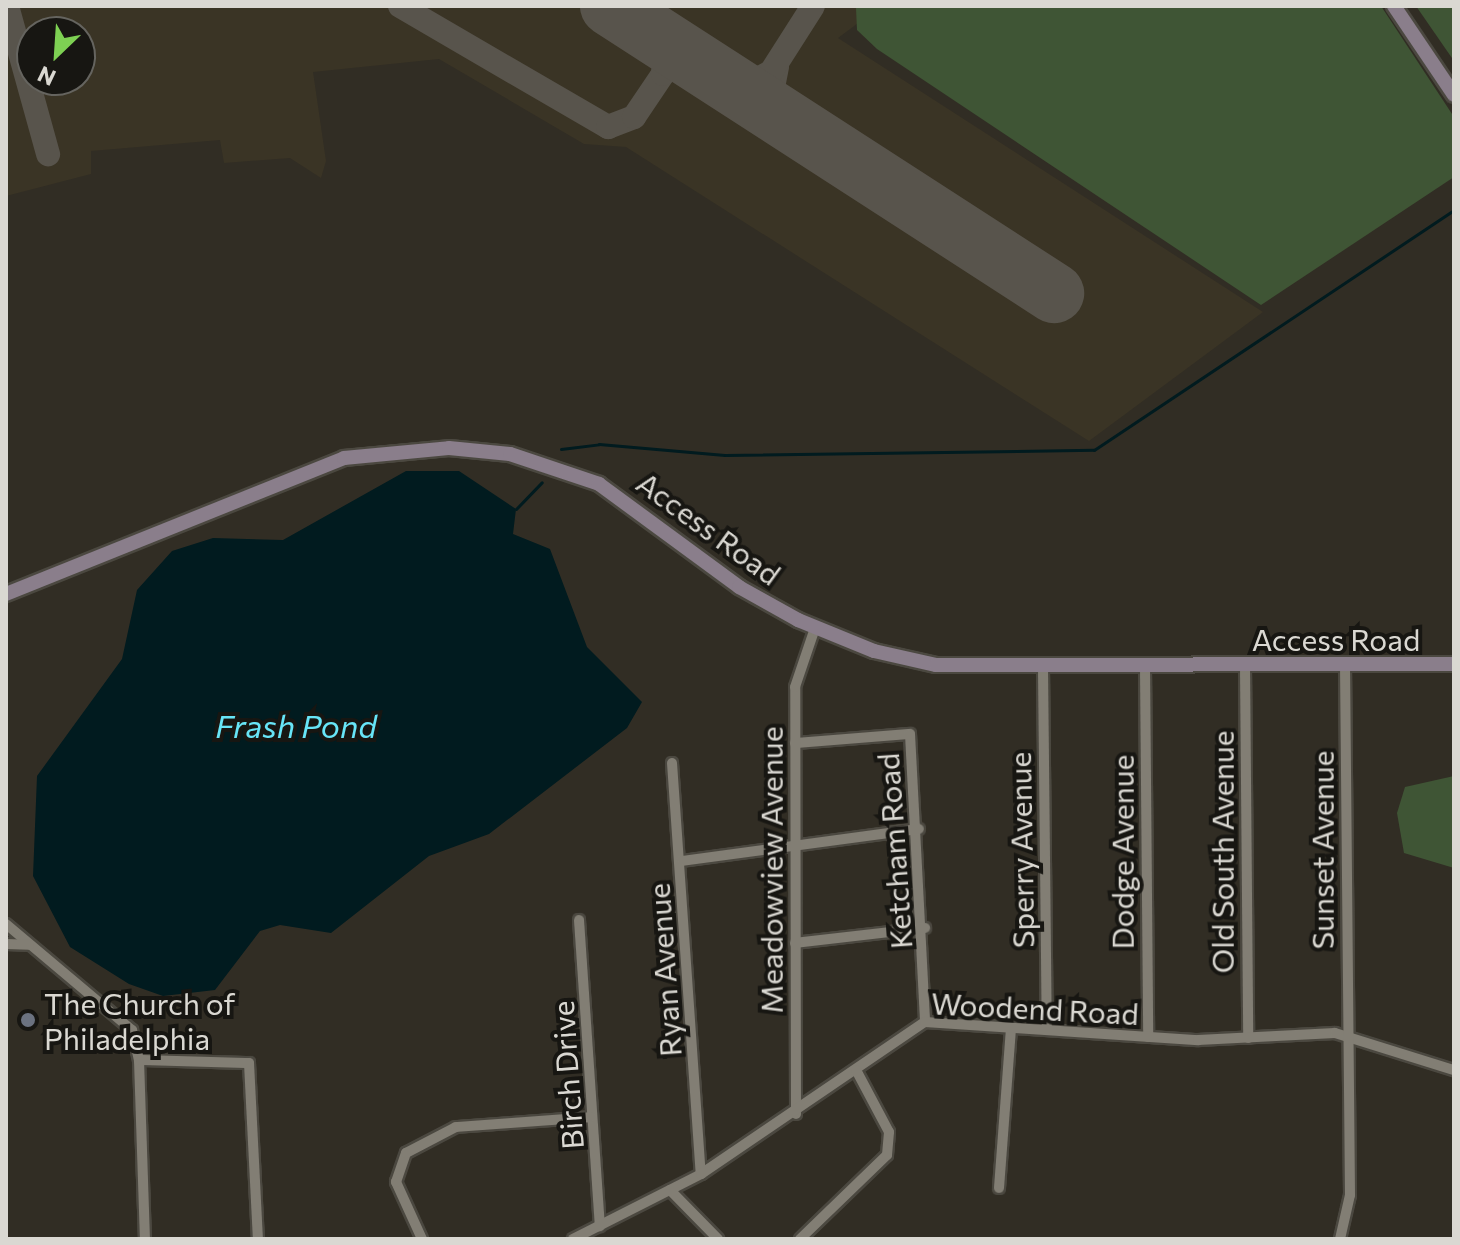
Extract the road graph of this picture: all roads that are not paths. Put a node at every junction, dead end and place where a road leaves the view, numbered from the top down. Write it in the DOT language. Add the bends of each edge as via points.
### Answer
graph roads {
  1 [pos="1394,6"];
  2 [pos="1454,95"];
  3 [pos="6,594"];
  4 [pos="815,628"];
  5 [pos="1454,664"];
  6 [pos="1245,666"];
  7 [pos="1345,666"];
  8 [pos="1145,667"];
  9 [pos="1043,668"];
  10 [pos="795,743"];
  11 [pos="672,763"];
  12 [pos="919,829"];
  13 [pos="795,845"];
  14 [pos="682,861"];
  15 [pos="579,920"];
  16 [pos="6,924"];
  17 [pos="925,928"];
  18 [pos="795,943"];
  19 [pos="6,944"];
  20 [pos="31,945"];
  21 [pos="925,1022"];
  22 [pos="1011,1028"];
  23 [pos="1047,1030"];
  24 [pos="1347,1035"];
  25 [pos="1148,1037"];
  26 [pos="1248,1038"];
  27 [pos="139,1060"];
  28 [pos="856,1070"];
  29 [pos="1454,1070"];
  30 [pos="796,1114"];
  31 [pos="592,1117"];
  32 [pos="701,1174"];
  33 [pos="999,1188"];
  34 [pos="670,1190"];
  35 [pos="595,1232"];
  36 [pos="145,1239"];
  37 [pos="258,1239"];
  38 [pos="422,1239"];
  39 [pos="573,1239"];
  40 [pos="718,1239"];
  41 [pos="800,1239"];
  42 [pos="1340,1239"];
  1 -- 2 [label="main road"];
  3 -- 4 [label="main road, Access Road" via="344,458 449,448 538,461 607,488 739,587"];
  4 -- 9 [label="main road, Access Road" via="936,665"];
  4 -- 10 [label="street, Meadowview Avenue" via="795,687"];
  5 -- 7 [label="main road, Access Road"];
  6 -- 7 [label="main road, Access Road"];
  6 -- 8 [label="main road, Access Road"];
  6 -- 26 [label="street, Old South Avenue"];
  7 -- 24 [label="street, Sunset Avenue"];
  8 -- 9 [label="main road, Access Road"];
  8 -- 25 [label="street, Dodge Avenue"];
  9 -- 23 [label="street, Sperry Avenue"];
  10 -- 12 [label="street, Ketcham Road" via="902,730 911,738"];
  10 -- 13 [label="street, Meadowview Avenue"];
  11 -- 14 [label="street, Ryan Avenue"];
  12 -- 13 [label="street"];
  12 -- 17 [label="street, Ketcham Road"];
  13 -- 14 [label="street"];
  13 -- 18 [label="street, Meadowview Avenue"];
  14 -- 32 [label="street, Ryan Avenue"];
  15 -- 31 [label="street, Birch Drive"];
  16 -- 20 [label="street"];
  17 -- 18 [label="street"];
  17 -- 21 [label="street, Ketcham Road"];
  18 -- 30 [label="street, Meadowview Avenue"];
  19 -- 20 [label="street"];
  20 -- 27 [label="street" via="128,1024"];
  21 -- 22 [label="street, Woodend Road"];
  21 -- 28 [label="street, Woodend Road"];
  22 -- 23 [label="street, Woodend Road"];
  22 -- 33 [label="street"];
  23 -- 25 [label="street, Woodend Road"];
  24 -- 26 [label="street, Woodend Road"];
  24 -- 29 [label="street, Woodend Road"];
  24 -- 42 [label="street, Sunset Avenue" via="1350,1195"];
  25 -- 26 [label="street, Woodend Road"];
  27 -- 36 [label="street"];
  27 -- 37 [label="street" via="249,1063"];
  28 -- 30 [label="street, Woodend Road"];
  28 -- 41 [label="street" via="889,1132 887,1155"];
  30 -- 32 [label="street, Woodend Road"];
  31 -- 35 [label="street, Birch Drive"];
  31 -- 38 [label="street" via="456,1127 406,1153 396,1182"];
  32 -- 34 [label="street, Woodend Road"];
  34 -- 35 [label="street, Woodend Road"];
  34 -- 40 [label="street"];
  35 -- 39 [label="street, Woodend Road"];
}
